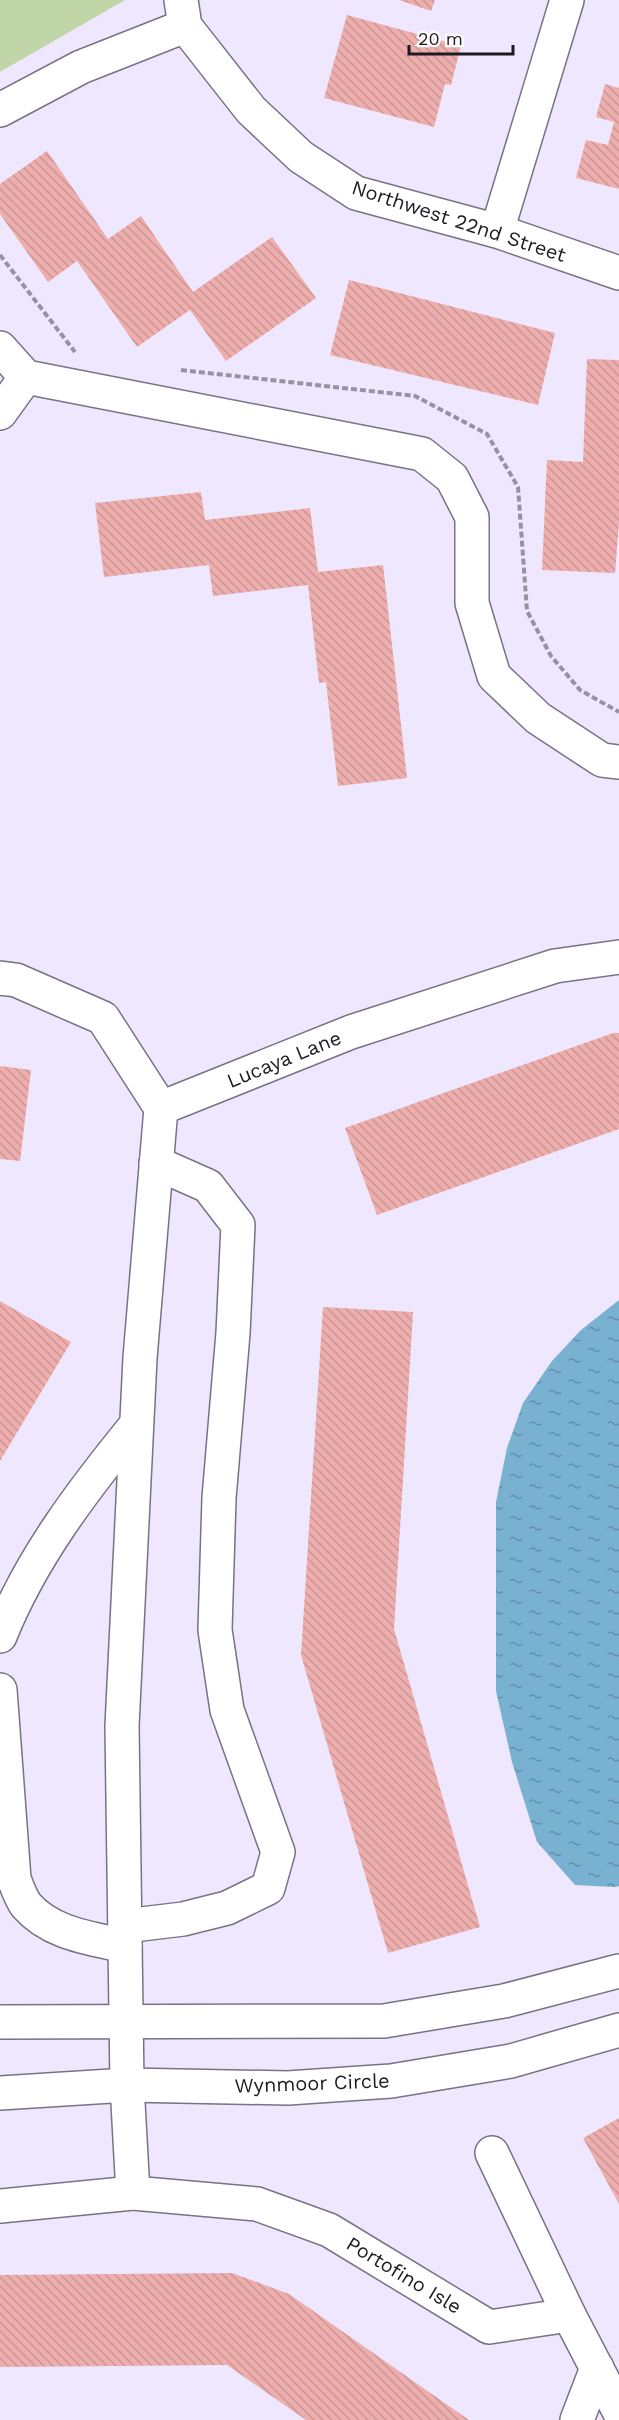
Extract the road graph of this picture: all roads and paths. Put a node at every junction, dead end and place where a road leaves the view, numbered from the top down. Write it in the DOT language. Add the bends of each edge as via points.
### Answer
graph roads {
  1 [pos="567,0"];
  2 [pos="183,13"];
  3 [pos="0,110"];
  4 [pos="497,231"];
  5 [pos="619,273"];
  6 [pos="0,348"];
  7 [pos="26,377"];
  8 [pos="0,412"];
  9 [pos="619,762"];
  10 [pos="619,957"];
  11 [pos="0,978"];
  12 [pos="161,1108"];
  13 [pos="156,1163"];
  14 [pos="136,1425"];
  15 [pos="0,1636"];
  16 [pos="0,1690"];
  17 [pos="125,1936"];
  18 [pos="619,1971"];
  19 [pos="126,2020"];
  20 [pos="0,2022"];
  21 [pos="619,2030"];
  22 [pos="127,2085"];
  23 [pos="0,2093"];
  24 [pos="492,2153"];
  25 [pos="133,2193"];
  26 [pos="0,2206"];
  27 [pos="569,2315"];
  28 [pos="597,2368"];
  29 [pos="619,2411"];
  30 [pos="577,2420"];
  1 -- 4 [label="street"];
  2 -- 3 [label="street"];
  2 -- 4 [label="street, Northwest 22nd Street" via="251,110 301,157 356,193"];
  4 -- 5 [label="street, Northwest 22nd Street"];
  6 -- 7 [label="street"];
  7 -- 8 [label="street"];
  7 -- 9 [label="street" via="422,454 452,478 472,517 472,603 494,676 538,718 602,760"];
  10 -- 12 [label="street, Lucaya Lane" via="555,966 351,1032"];
  11 -- 12 [label="street" via="16,980 103,1018"];
  12 -- 13 [label="street"];
  13 -- 14 [label="street"];
  13 -- 17 [label="street" via="208,1186 238,1225 234,1333 219,1498 215,1630 227,1710 278,1852 268,1888 227,1908"];
  14 -- 15 [label="street" via="87,1486 17,1594"];
  14 -- 17 [label="street" via="122,1726"];
  16 -- 17 [label="street" via="14,1879 25,1904 47,1924 72,1933"];
  17 -- 19 [label="street"];
  18 -- 19 [label="street" via="504,2001 384,2021"];
  19 -- 20 [label="street"];
  19 -- 22 [label="street"];
  21 -- 22 [label="street, Wynmoor Circle" via="511,2061 391,2081 288,2088"];
  22 -- 23 [label="street, Wynmoor Circle"];
  22 -- 25 [label="street"];
  24 -- 27 [label="street"];
  25 -- 26 [label="street, Portofino Isle"];
  25 -- 27 [label="street, Portofino Isle" via="256,2204 329,2230 489,2327"];
  27 -- 28 [label="street"];
  28 -- 29 [label="street"];
  28 -- 30 [label="street"];
}
